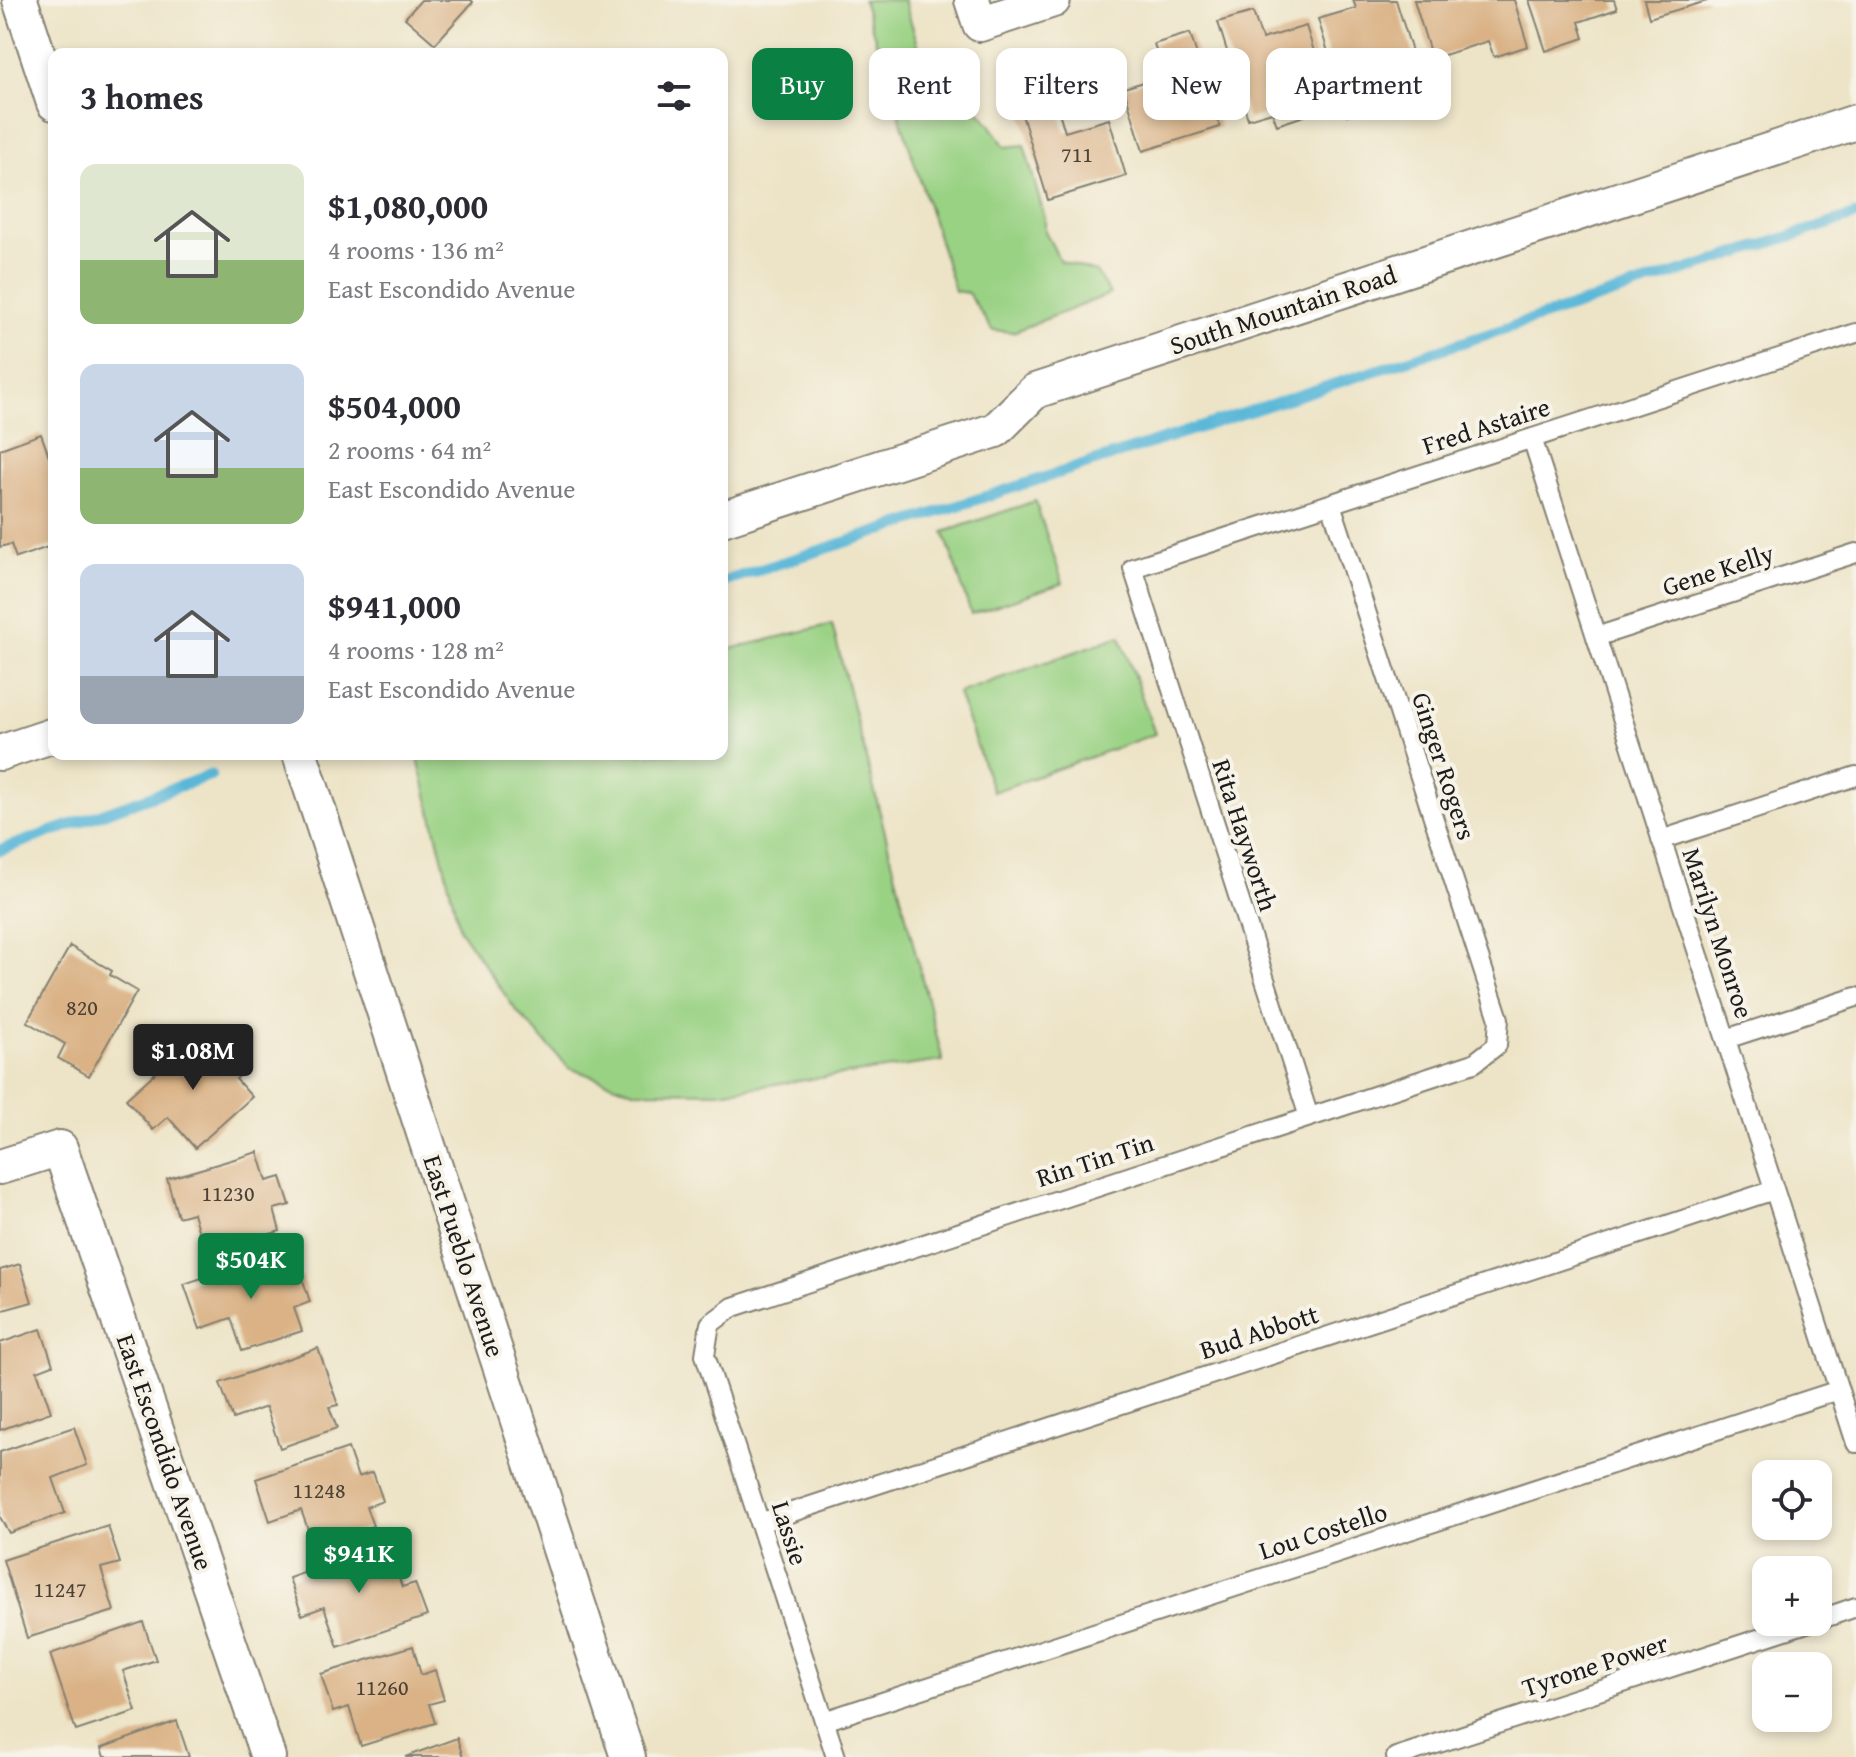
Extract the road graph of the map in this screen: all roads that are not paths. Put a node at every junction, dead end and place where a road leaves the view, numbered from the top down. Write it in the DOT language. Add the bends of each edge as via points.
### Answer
graph roads {
  1 [pos="20,0"];
  2 [pos="1053,0"];
  3 [pos="976,12"];
  4 [pos="48,85"];
  5 [pos="1856,122"];
  6 [pos="1856,333"];
  7 [pos="1532,438"];
  8 [pos="1331,504"];
  9 [pos="728,517"];
  10 [pos="1856,553"];
  11 [pos="1133,568"];
  12 [pos="1596,637"];
  13 [pos="48,737"];
  14 [pos="0,753"];
  15 [pos="302,760"];
  16 [pos="1856,776"];
  17 [pos="1661,840"];
  18 [pos="1856,997"];
  19 [pos="1726,1039"];
  20 [pos="1497,1045"];
  21 [pos="1309,1117"];
  22 [pos="0,1167"];
  23 [pos="1774,1190"];
  24 [pos="710,1324"];
  25 [pos="1839,1390"];
  26 [pos="1856,1443"];
  27 [pos="759,1523"];
  28 [pos="1856,1607"];
  29 [pos="1832,1615"];
  30 [pos="1767,1636"];
  31 [pos="824,1721"];
  32 [pos="268,1757"];
  33 [pos="628,1757"];
  34 [pos="836,1757"];
  35 [pos="1396,1757"];
  1 -- 4 [label="street"];
  2 -- 3 [label="street"];
  5 -- 9 [label="street, South Mountain Road" via="1035,391 996,430"];
  6 -- 7 [label="lane, Fred Astaire"];
  7 -- 8 [label="lane, Fred Astaire"];
  7 -- 12 [label="lane, Marilyn Monroe"];
  8 -- 11 [label="lane, Fred Astaire"];
  8 -- 20 [label="lane, Ginger Rogers" via="1499,1019"];
  10 -- 12 [label="lane, Gene Kelly"];
  11 -- 21 [label="lane, Rita Hayworth"];
  12 -- 17 [label="lane, Marilyn Monroe"];
  13 -- 14 [label="street"];
  15 -- 33 [label="street, East Pueblo Avenue"];
  16 -- 17 [label="lane"];
  17 -- 19 [label="lane, Marilyn Monroe"];
  18 -- 19 [label="lane"];
  19 -- 23 [label="lane, Marilyn Monroe"];
  20 -- 21 [label="lane, Rin Tin Tin" via="1474,1063"];
  21 -- 24 [label="lane, Rin Tin Tin" via="733,1307"];
  22 -- 32 [label="street, East Escondido Avenue" via="60,1148"];
  23 -- 25 [label="lane, Marilyn Monroe"];
  23 -- 27 [label="lane, Bud Abbott"];
  24 -- 27 [label="lane, Lassie" via="705,1355"];
  25 -- 26 [label="lane, Marilyn Monroe"];
  25 -- 31 [label="lane, Lou Costello"];
  27 -- 31 [label="lane, Lassie"];
  28 -- 29 [label="lane"];
  30 -- 35 [label="lane, Tyrone Power"];
  31 -- 34 [label="lane, Lassie"];
}
